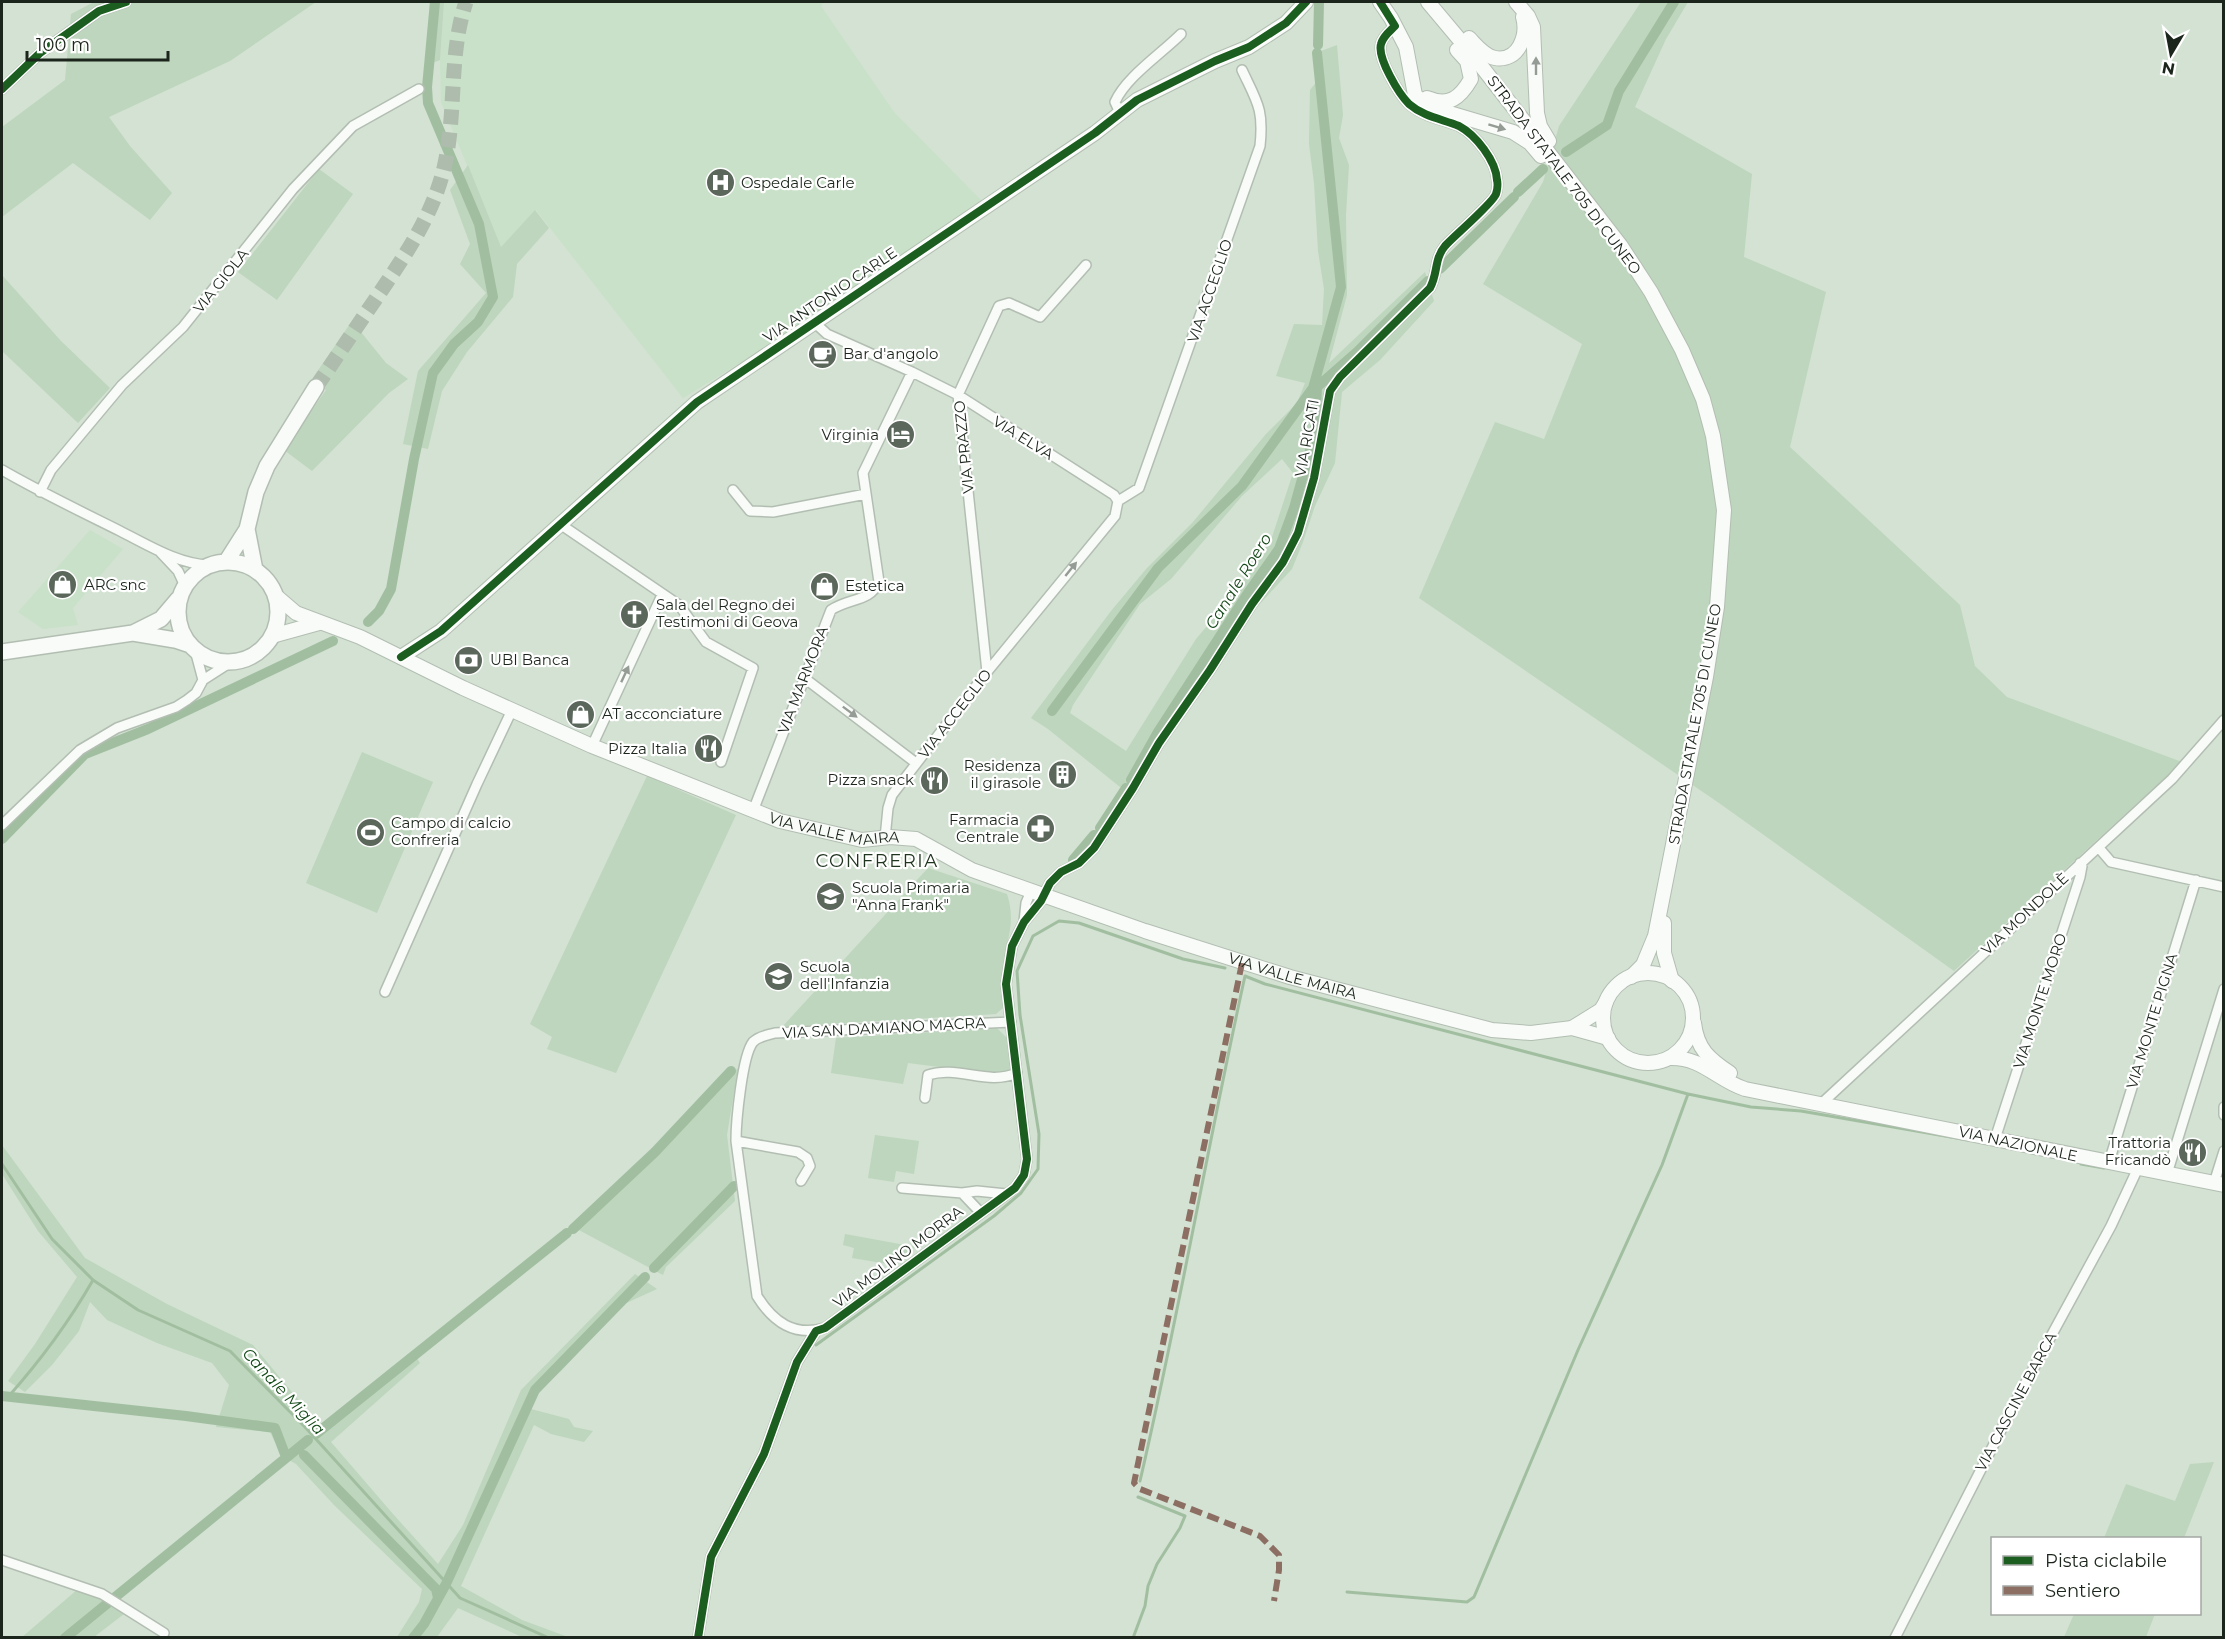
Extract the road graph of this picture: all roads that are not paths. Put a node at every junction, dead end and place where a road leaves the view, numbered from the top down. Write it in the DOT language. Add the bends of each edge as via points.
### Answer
graph roads {
  1 [pos="126,2"];
  2 [pos="1306,2"];
  3 [pos="1380,2"];
  4 [pos="1418,2"];
  5 [pos="1428,2"];
  6 [pos="1438,2"];
  7 [pos="1518,4"];
  8 [pos="1395,26"];
  9 [pos="1181,34"];
  10 [pos="1242,70"];
  11 [pos="1413,84"];
  12 [pos="2,89"];
  13 [pos="418,89"];
  14 [pos="1120,113"];
  15 [pos="1621,246"];
  16 [pos="1086,265"];
  17 [pos="815,323"];
  18 [pos="912,372"];
  19 [pos="316,387"];
  20 [pos="958,395"];
  21 [pos="2,470"];
  22 [pos="733,490"];
  23 [pos="40,492"];
  24 [pos="866,494"];
  25 [pos="1118,501"];
  26 [pos="560,524"];
  27 [pos="247,529"];
  28 [pos="157,549"];
  29 [pos="226,561"];
  30 [pos="209,565"];
  31 [pos="255,570"];
  32 [pos="182,591"];
  33 [pos="275,595"];
  34 [pos="662,595"];
  35 [pos="320,623"];
  36 [pos="441,631"];
  37 [pos="133,633"];
  38 [pos="272,636"];
  39 [pos="193,648"];
  40 [pos="2,652"];
  41 [pos="402,657"];
  42 [pos="231,662"];
  43 [pos="417,664"];
  44 [pos="987,672"];
  45 [pos="803,677"];
  46 [pos="203,680"];
  47 [pos="512,710"];
  48 [pos="2223,720"];
  49 [pos="592,746"];
  50 [pos="721,762"];
  51 [pos="916,763"];
  52 [pos="753,811"];
  53 [pos="2,825"];
  54 [pos="885,838"];
  55 [pos="2098,848"];
  56 [pos="2080,863"];
  57 [pos="2196,880"];
  58 [pos="2223,886"];
  59 [pos="1666,888"];
  60 [pos="1037,893"];
  61 [pos="1024,922"];
  62 [pos="1631,977"];
  63 [pos="1672,981"];
  64 [pos="2223,989"];
  65 [pos="385,992"];
  66 [pos="1608,998"];
  67 [pos="1692,1010"];
  68 [pos="1011,1022"];
  69 [pos="1572,1028"];
  70 [pos="1608,1038"];
  71 [pos="1670,1058"];
  72 [pos="1017,1073"];
  73 [pos="1760,1091"];
  74 [pos="926,1098"];
  75 [pos="1817,1103"];
  76 [pos="2223,1107"];
  77 [pos="2223,1115"];
  78 [pos="1995,1139"];
  79 [pos="736,1141"];
  80 [pos="2223,1151"];
  81 [pos="2109,1162"];
  82 [pos="2138,1168"];
  83 [pos="2168,1174"];
  84 [pos="801,1181"];
  85 [pos="2219,1184"];
  86 [pos="902,1188"];
  87 [pos="962,1193"];
  88 [pos="1006,1194"];
  89 [pos="981,1213"];
  90 [pos="816,1331"];
  91 [pos="2,1560"];
  92 [pos="164,1633"];
  93 [pos="698,1638"];
  94 [pos="1895,1638"];
  1 -- 12 [label="street" via="99,11 40,53"];
  2 -- 14 [label="main road, VIA ANTONIO CARLE" via="1286,23 1249,47 1137,100"];
  3 -- 8 [label="main road"];
  4 -- 11 [label="main road" via="1467,61 1471,79 1462,94 1436,102 1426,98"];
  5 -- 15 [label="main road, STRADA STATALE 705 DI CUNEO"];
  6 -- 7 [label="main road" via="1479,50 1493,58 1509,57 1519,49 1526,28"];
  15 -- 7 [label="main road, one-way" via="1612,226 1540,126 1533,27"];
  8 -- 11 [label="main road" via="1406,47"];
  8 -- 60 [label="street, VIA RICATI" via="1381,45 1382,60 1395,84 1409,104 1431,118 1460,127 1475,139 1492,162 1496,195 1443,249 1430,288 1330,390 1314,478 1298,533 1283,561 1159,743 1094,848 1079,864 1061,872"];
  9 -- 14 [label="street" via="1119,93 1115,102"];
  10 -- 25 [label="street, VIA ACCEGLIO" via="1260,107 1260,146 1139,488"];
  11 -- 15 [label="main road, one-way" via="1415,95 1429,107 1513,132 1530,143 1601,234"];
  13 -- 23 [label="street, VIA GIOLA" via="353,126 293,189 183,327 122,385 51,470"];
  14 -- 17 [label="main road, VIA ANTONIO CARLE"];
  15 -- 59 [label="main road, STRADA STATALE 705 DI CUNEO" via="1651,292 1703,399 1724,510 1718,607"];
  16 -- 20 [label="street, VIA PRAZZO" via="1040,317 1009,303 999,306"];
  17 -- 18 [label="street, VIA ELVA" via="827,334"];
  17 -- 26 [label="main road, VIA ANTONIO CARLE" via="697,402"];
  18 -- 20 [label="street, VIA ELVA"];
  18 -- 24 [label="street, VIA MARMORA" via="863,473"];
  19 -- 27 [label="main road" via="267,466"];
  20 -- 25 [label="street, VIA ELVA"];
  20 -- 44 [label="street, VIA PRAZZO"];
  21 -- 23 [label="street"];
  22 -- 24 [label="street" via="750,510 773,512"];
  23 -- 28 [label="street"];
  24 -- 45 [label="street, VIA MARMORA" via="879,582 869,595 831,609"];
  44 -- 25 [label="street, VIA ACCEGLIO, one-way" via="1114,516"];
  26 -- 34 [label="street"];
  26 -- 36 [label="main road, VIA ANTONIO CARLE"];
  27 -- 29 [label="main road"];
  27 -- 31 [label="main road"];
  28 -- 30 [label="street" via="195,565"];
  28 -- 32 [label="street" via="178,571"];
  29 -- 30 [label="main road"];
  29 -- 31 [label="main road"];
  30 -- 32 [label="main road" via="195,573"];
  31 -- 33 [label="main road"];
  32 -- 37 [label="main road" via="161,619"];
  32 -- 39 [label="main road" via="177,614 181,630"];
  33 -- 35 [label="main road, VIA VALLE MAIRA" via="296,613"];
  33 -- 38 [label="main road" via="277,623"];
  49 -- 34 [label="street, one-way"];
  34 -- 50 [label="street" via="679,605 706,642 753,668"];
  35 -- 38 [label="main road"];
  35 -- 41 [label="main road, VIA VALLE MAIRA"];
  36 -- 41 [label="main road, VIA ANTONIO CARLE"];
  36 -- 43 [label="main road, VIA ANTONIO CARLE"];
  37 -- 39 [label="main road" via="175,640"];
  37 -- 40 [label="main road"];
  38 -- 42 [label="main road" via="255,654"];
  39 -- 42 [label="main road" via="206,657"];
  39 -- 46 [label="street"];
  41 -- 43 [label="main road, VIA VALLE MAIRA"];
  42 -- 46 [label="street"];
  43 -- 47 [label="main road, VIA VALLE MAIRA"];
  44 -- 51 [label="street, VIA ACCEGLIO"];
  45 -- 51 [label="street, one-way"];
  45 -- 52 [label="street, VIA MARMORA"];
  46 -- 53 [label="street" via="188,700 117,728 80,750"];
  47 -- 49 [label="main road, VIA VALLE MAIRA"];
  47 -- 65 [label="street"];
  48 -- 55 [label="street, VIA MONDOLÈ" via="2172,779"];
  49 -- 52 [label="main road, VIA VALLE MAIRA"];
  51 -- 54 [label="street, VIA ACCEGLIO" via="892,795"];
  52 -- 54 [label="main road, VIA VALLE MAIRA" via="848,838"];
  54 -- 60 [label="main road, VIA VALLE MAIRA" via="916,839 972,870"];
  55 -- 56 [label="street, VIA MONDOLÈ"];
  55 -- 57 [label="street" via="2112,862"];
  56 -- 75 [label="street, VIA MONDOLÈ"];
  56 -- 78 [label="street, VIA MONTE MORO" via="2080,878"];
  57 -- 58 [label="street"];
  57 -- 81 [label="street, VIA MONTE PIGNA"];
  59 -- 62 [label="main road, STRADA STATALE 705 DI CUNEO" via="1655,936 1643,965"];
  59 -- 63 [label="main road, STRADA STATALE 705 DI CUNEO" via="1664,953"];
  60 -- 61 [label="street, VIA MOLINO MORRA"];
  60 -- 61 [label="street, VIA MOLINO MORRA" via="1026,903"];
  60 -- 69 [label="main road, VIA VALLE MAIRA" via="1281,975 1492,1030 1531,1033"];
  61 -- 68 [label="street, VIA MOLINO MORRA" via="1008,960 1006,984"];
  62 -- 63 [label="main road" via="1659,975"];
  62 -- 66 [label="main road"];
  63 -- 67 [label="main road" via="1681,988"];
  64 -- 83 [label="street"];
  66 -- 69 [label="main road, VIA VALLE MAIRA" via="1601,1010"];
  66 -- 70 [label="main road" via="1604,1011"];
  67 -- 71 [label="main road" via="1689,1037"];
  67 -- 73 [label="main road" via="1696,1039 1703,1050"];
  68 -- 72 [label="street, VIA MOLINO MORRA"];
  68 -- 79 [label="street, VIA SAN DAMIANO MACRA" via="763,1036 753,1042 747,1054"];
  69 -- 70 [label="main road, VIA VALLE MAIRA"];
  70 -- 71 [label="main road" via="1628,1059 1656,1063"];
  71 -- 73 [label="main road" via="1687,1058 1731,1084"];
  72 -- 74 [label="street" via="994,1079 940,1071 928,1075"];
  72 -- 88 [label="street, VIA MOLINO MORRA" via="1027,1160 1024,1175"];
  73 -- 75 [label="main road"];
  75 -- 78 [label="main road, VIA NAZIONALE"];
  76 -- 77 [label="street"];
  78 -- 81 [label="main road, VIA NAZIONALE"];
  79 -- 84 [label="street" via="798,1152 810,1166"];
  79 -- 90 [label="street, VIA SAN DAMIANO MACRA" via="757,1296 767,1312 783,1324"];
  80 -- 85 [label="street"];
  81 -- 82 [label="main road, VIA NAZIONALE"];
  82 -- 83 [label="main road, VIA NAZIONALE"];
  82 -- 94 [label="street, VIA CASCINE BARCA"];
  83 -- 85 [label="main road, VIA NAZIONALE"];
  86 -- 87 [label="street, VIA MOLINO MORRA"];
  87 -- 88 [label="street, VIA MOLINO MORRA"];
  87 -- 89 [label="street, VIA MOLINO MORRA"];
  88 -- 89 [label="street, VIA MOLINO MORRA"];
  89 -- 90 [label="street, VIA MOLINO MORRA"];
  90 -- 93 [label="street, VIA MOLINO MORRA" via="797,1362 764,1454 711,1557"];
  91 -- 92 [label="street" via="106,1597"];
}
